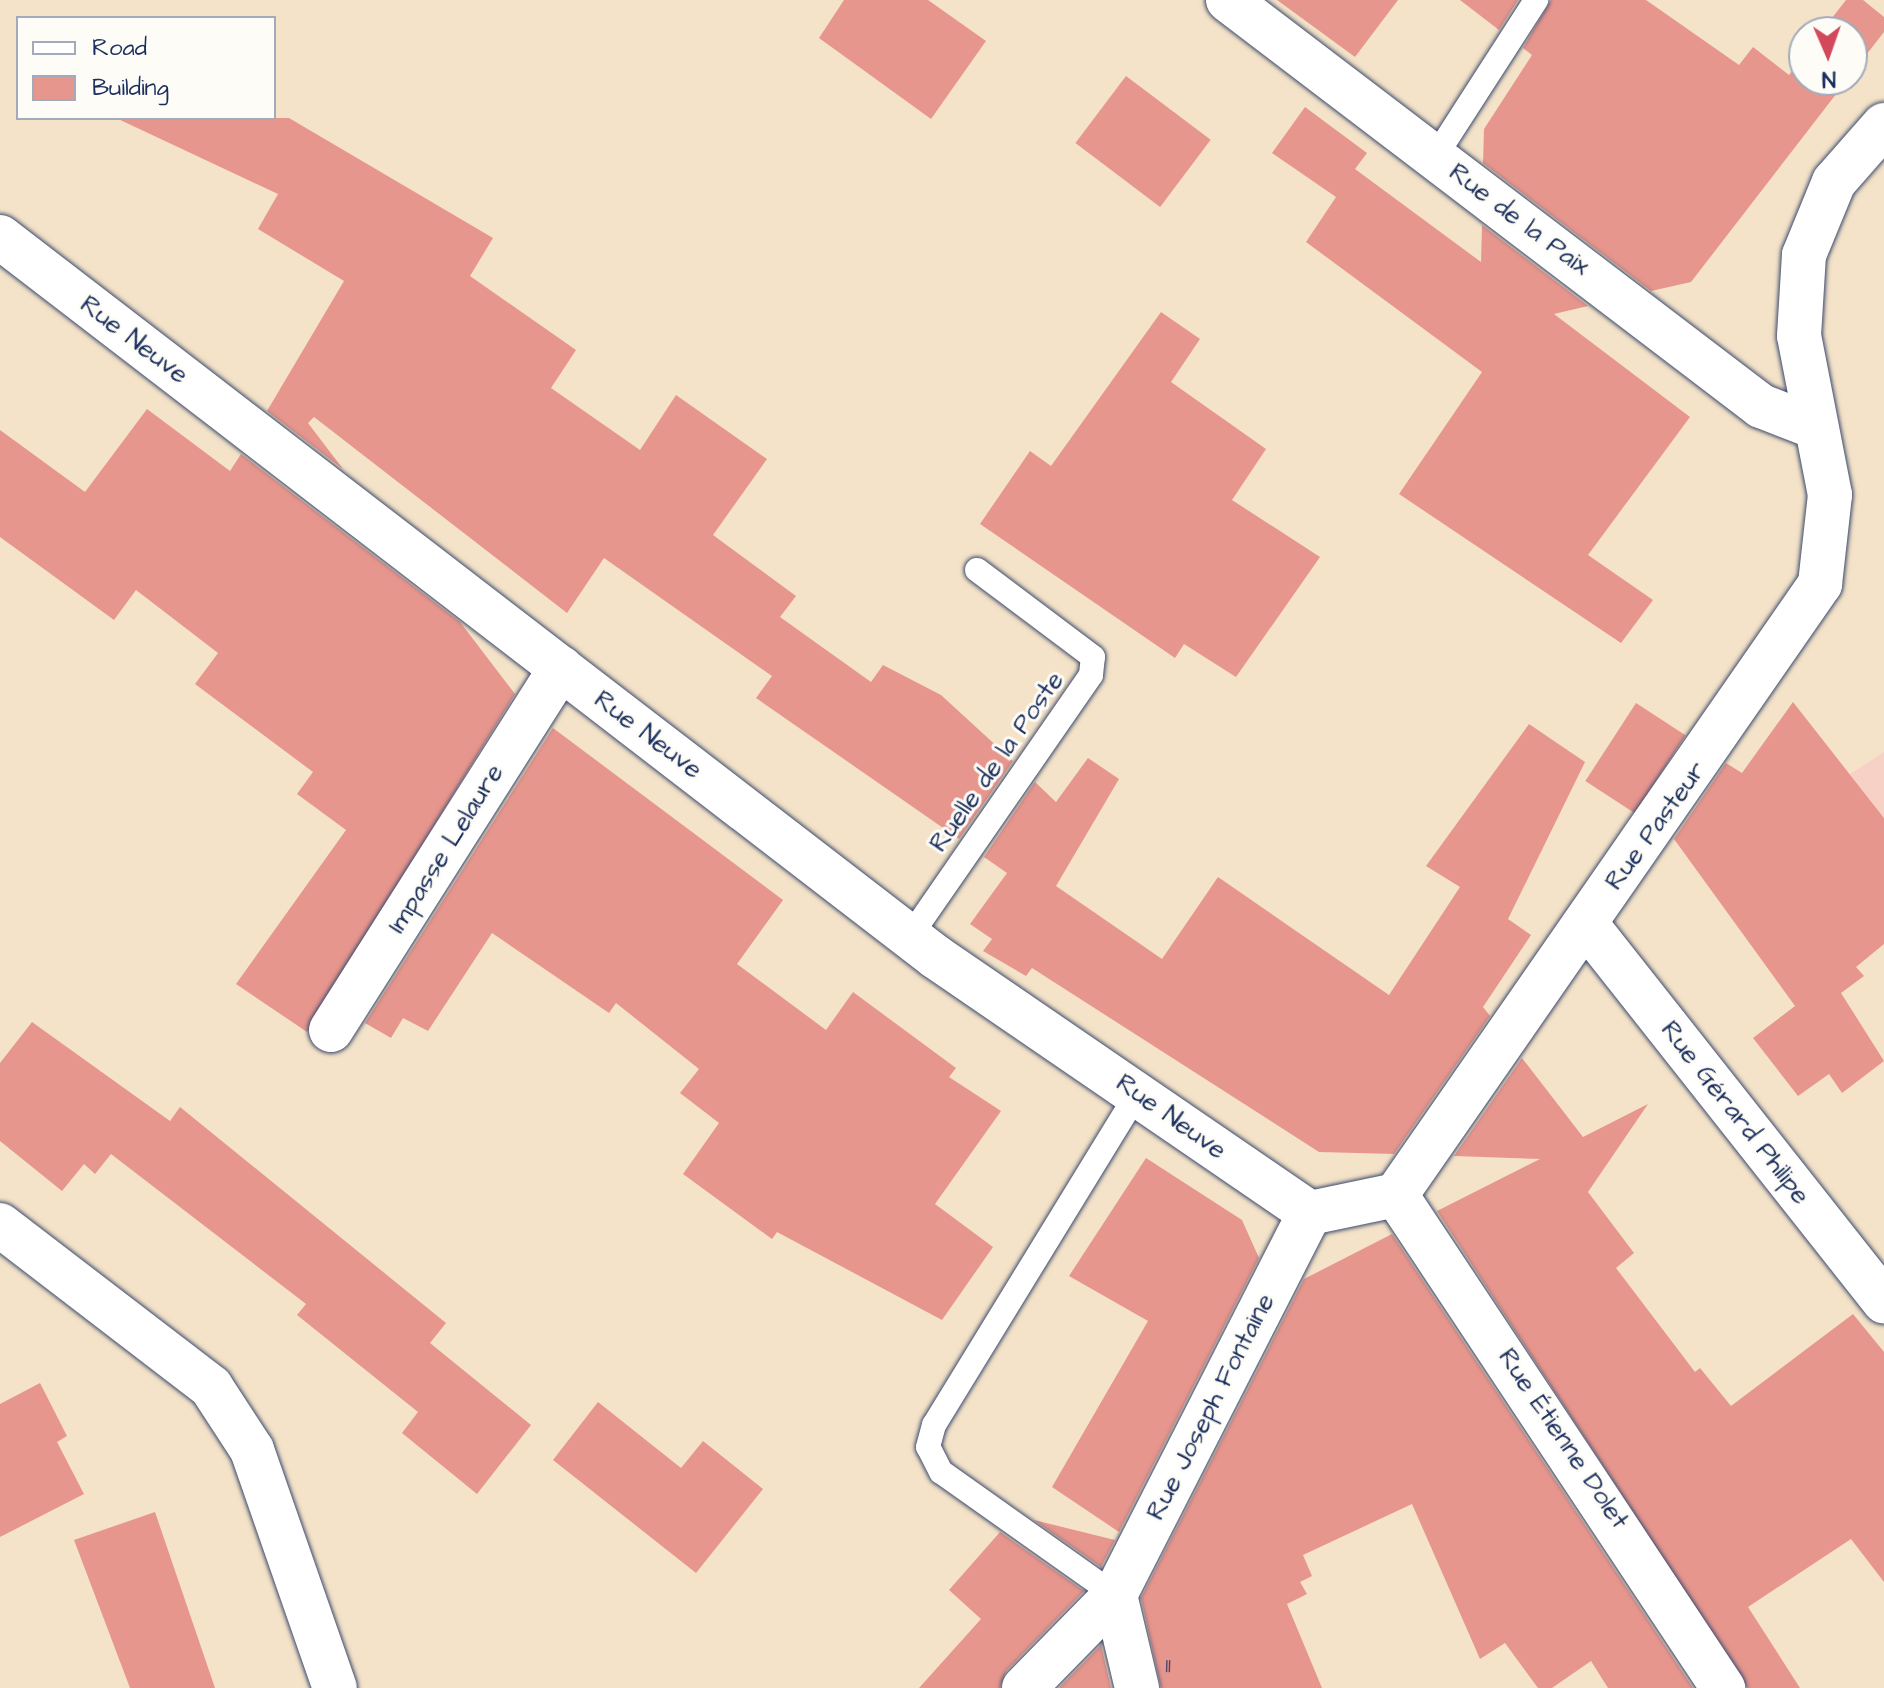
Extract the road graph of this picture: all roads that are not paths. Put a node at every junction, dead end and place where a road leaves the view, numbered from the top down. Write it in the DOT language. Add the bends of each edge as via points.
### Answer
graph roads {
  1 [pos="1228,0"];
  2 [pos="1536,0"];
  3 [pos="1884,125"];
  4 [pos="1435,157"];
  5 [pos="0,237"];
  6 [pos="1815,427"];
  7 [pos="977,570"];
  8 [pos="561,668"];
  9 [pos="1586,924"];
  10 [pos="911,935"];
  11 [pos="331,1030"];
  12 [pos="1137,1094"];
  13 [pos="1396,1195"];
  14 [pos="1310,1213"];
  15 [pos="0,1225"];
  16 [pos="1884,1302"];
  17 [pos="1115,1595"];
  18 [pos="335,1688"];
  19 [pos="1024,1688"];
  20 [pos="1137,1688"];
  21 [pos="1723,1688"];
  1 -- 4 [label="street, Rue de la Paix"];
  2 -- 4 [label="lane"];
  3 -- 6 [label="street, Rue Pasteur" via="1834,182 1804,255 1799,336"];
  4 -- 6 [label="street, Rue de la Paix" via="1761,406"];
  5 -- 8 [label="street, Rue Neuve"];
  6 -- 9 [label="street, Rue Pasteur" via="1830,495 1820,584"];
  7 -- 10 [label="lane, Ruelle de la Poste" via="1093,657 1091,675"];
  8 -- 10 [label="street, Rue Neuve"];
  8 -- 11 [label="street, Impasse Lelaure"];
  9 -- 13 [label="street, Rue Pasteur"];
  9 -- 16 [label="street, Rue Gérard Philipe"];
  10 -- 12 [label="street, Rue Neuve"];
  12 -- 14 [label="street, Rue Neuve"];
  12 -- 17 [label="lane" via="934,1425 928,1447 941,1472"];
  13 -- 14 [label="street"];
  13 -- 21 [label="street, Rue Étienne Dolet"];
  14 -- 17 [label="street, Rue Joseph Fontaine"];
  15 -- 18 [label="street" via="211,1387 252,1450"];
  17 -- 19 [label="street, Rue Joseph Fontaine"];
  17 -- 20 [label="street"];
}
